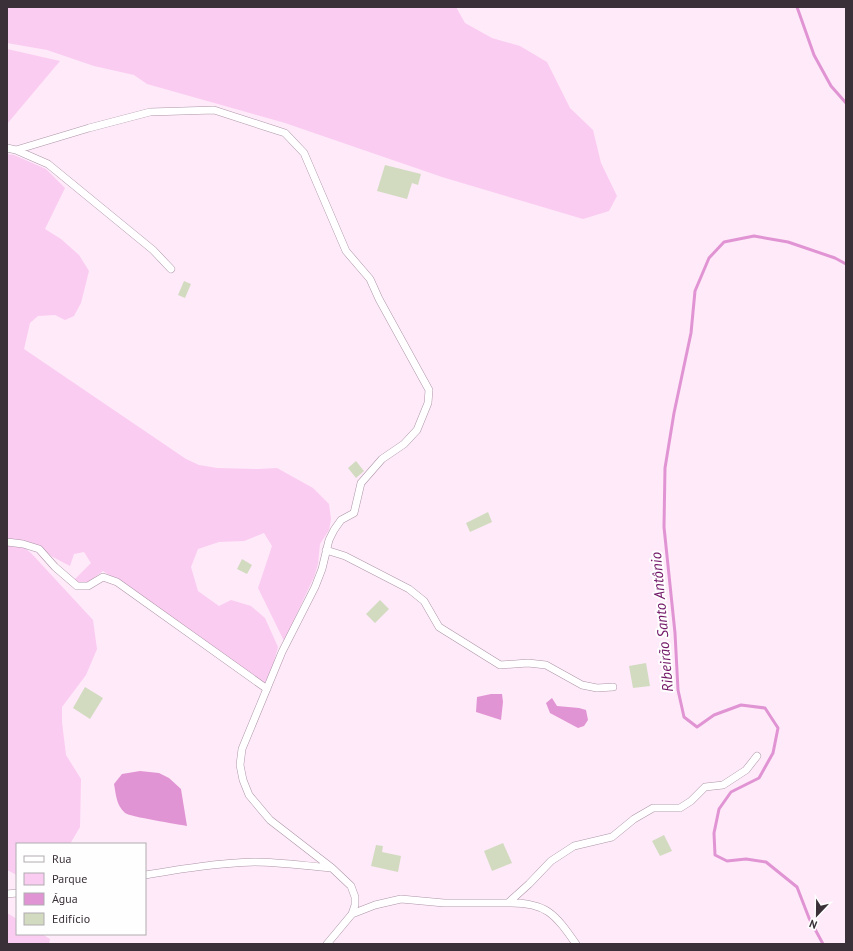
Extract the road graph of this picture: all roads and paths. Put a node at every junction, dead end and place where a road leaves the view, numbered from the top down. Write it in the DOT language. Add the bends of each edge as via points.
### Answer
graph roads {
  1 [pos="7,148"];
  2 [pos="16,150"];
  3 [pos="171,269"];
  4 [pos="7,542"];
  5 [pos="326,550"];
  6 [pos="613,687"];
  7 [pos="267,689"];
  8 [pos="757,756"];
  9 [pos="332,868"];
  10 [pos="146,875"];
  11 [pos="508,903"];
  12 [pos="352,914"];
  13 [pos="327,944"];
  14 [pos="576,944"];
  1 -- 2 [label="street"];
  2 -- 3 [label="street" via="48,164 153,250"];
  2 -- 5 [label="street" via="150,112 214,110 285,133 304,153 346,251 370,279 428,390 428,403 417,430 404,444 382,459 361,483 354,513 337,525"];
  4 -- 7 [label="street" via="40,549 55,568 77,586 88,586 103,577 117,582"];
  5 -- 6 [label="street" via="345,556 408,589 424,601 439,628 500,665 546,665 582,685 597,688"];
  5 -- 7 [label="street" via="315,587 282,652"];
  7 -- 9 [label="street" via="242,749 240,765 243,780 249,795 270,820"];
  8 -- 11 [label="street" via="746,770 722,785 705,787 680,808 653,808 612,837 574,846 551,861"];
  9 -- 10 [label="street" via="255,862"];
  9 -- 12 [label="street" via="351,886 355,897"];
  11 -- 12 [label="street" via="444,903 401,899"];
  11 -- 14 [label="street" via="525,903 543,908 562,924"];
  12 -- 13 [label="street"];
}
